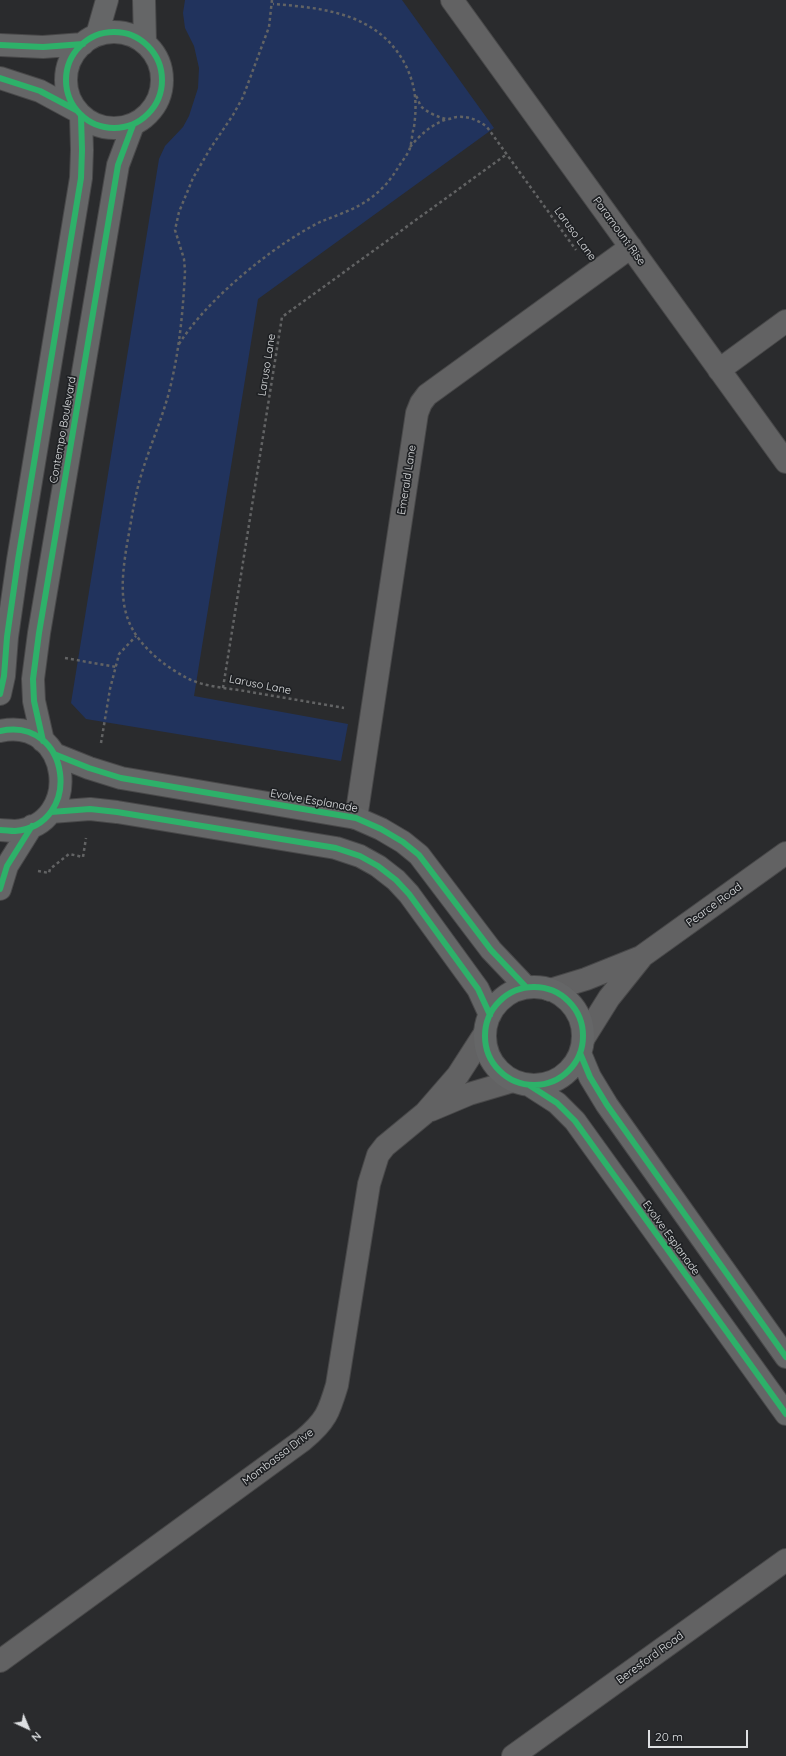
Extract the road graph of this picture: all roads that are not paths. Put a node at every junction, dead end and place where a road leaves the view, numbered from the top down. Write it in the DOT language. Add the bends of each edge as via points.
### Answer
graph roads {
  1 [pos="107,0"];
  2 [pos="144,0"];
  3 [pos="452,0"];
  4 [pos="90,39"];
  5 [pos="145,42"];
  6 [pos="0,45"];
  7 [pos="0,78"];
  8 [pos="79,113"];
  9 [pos="133,125"];
  10 [pos="631,247"];
  11 [pos="786,321"];
  12 [pos="719,370"];
  13 [pos="786,462"];
  14 [pos="0,694"];
  15 [pos="0,731"];
  16 [pos="49,747"];
  17 [pos="51,812"];
  18 [pos="356,818"];
  19 [pos="32,826"];
  20 [pos="0,830"];
  21 [pos="786,853"];
  22 [pos="0,889"];
  23 [pos="642,957"];
  24 [pos="526,988"];
  25 [pos="550,990"];
  26 [pos="488,1024"];
  27 [pos="582,1046"];
  28 [pos="521,1083"];
  29 [pos="425,1114"];
  30 [pos="786,1356"];
  31 [pos="786,1414"];
  32 [pos="786,1560"];
  33 [pos="0,1661"];
  34 [pos="513,1756"];
  1 -- 4 [label="street"];
  2 -- 5 [label="street"];
  3 -- 10 [label="street, Paramount Rise"];
  4 -- 5 [label="street" via="109,32 122,32"];
  4 -- 6 [label="street" via="43,47"];
  4 -- 8 [label="street" via="73,55 67,69 66,84 70,99"];
  5 -- 9 [label="street" via="156,55 162,70 162,87 157,103 147,116"];
  7 -- 8 [label="street" via="40,91"];
  8 -- 9 [label="street" via="92,123 106,128"];
  8 -- 14 [label="street, Contempo Boulevard" via="82,150 80,178 18,560"];
  9 -- 16 [label="street, Contempo Boulevard" via="118,165 39,633 33,679 34,701"];
  10 -- 12 [label="street, Paramount Rise"];
  10 -- 18 [label="street, Emerald Lane" via="427,395 421,403 417,413"];
  11 -- 12 [label="street"];
  12 -- 13 [label="street, Paramount Rise"];
  15 -- 16 [label="street, Evolve Esplanade" via="20,730 32,734"];
  16 -- 17 [label="street, Contempo Boulevard" via="60,768 62,784"];
  16 -- 18 [label="street, Evolve Esplanade" via="89,768 121,778"];
  17 -- 19 [label="street"];
  17 -- 26 [label="street" via="90,809 117,812 336,848 360,856 378,866 410,894 478,989"];
  18 -- 24 [label="street, Evolve Esplanade" via="386,832 419,855 491,950"];
  19 -- 20 [label="street" via="16,831"];
  19 -- 22 [label="street" via="7,866"];
  21 -- 23 [label="street, Pearce Road"];
  23 -- 25 [label="street, Pearce Road"];
  23 -- 27 [label="street, Pearce Road" via="609,998"];
  24 -- 25 [label="street"];
  24 -- 26 [label="street" via="512,992 499,1002"];
  25 -- 27 [label="street" via="564,997 575,1008 581,1022"];
  26 -- 28 [label="street" via="486,1047 492,1061 501,1073"];
  26 -- 29 [label="street, Mombassa Drive" via="458,1075"];
  27 -- 28 [label="street" via="572,1067 560,1078 545,1084"];
  27 -- 30 [label="street" via="590,1077 607,1105"];
  28 -- 29 [label="street, Mombassa Drive" via="469,1094"];
  28 -- 31 [label="street, Evolve Esplanade" via="557,1103 575,1121"];
  29 -- 33 [label="street, Mombassa Drive" via="385,1146 373,1168 337,1385 331,1406 323,1421 303,1440"];
  32 -- 34 [label="street, Beresford Road"];
}
